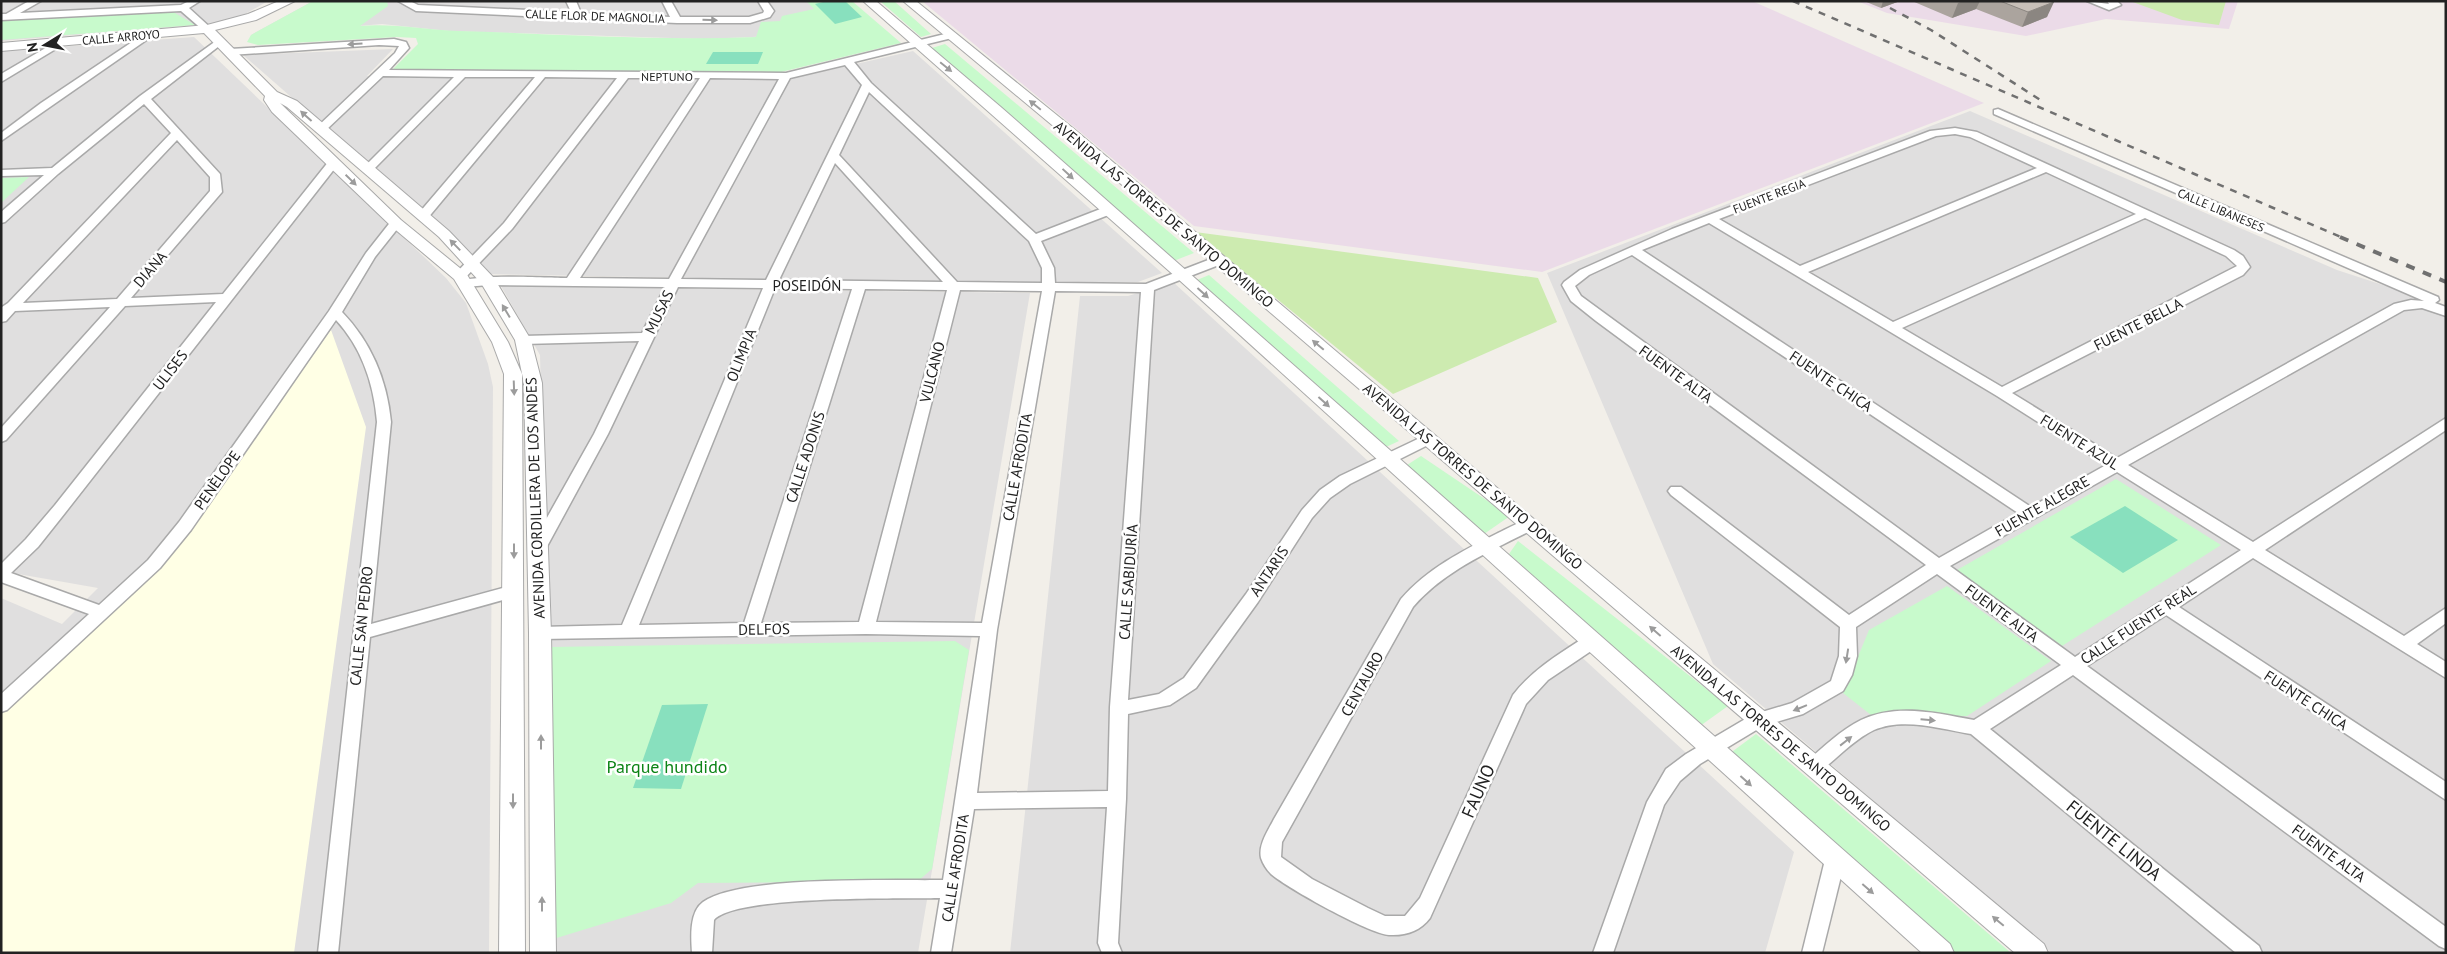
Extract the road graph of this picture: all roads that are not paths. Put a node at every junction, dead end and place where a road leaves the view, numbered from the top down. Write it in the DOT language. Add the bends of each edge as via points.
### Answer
graph roads {
  1 [pos="38,1"];
  2 [pos="116,1"];
  3 [pos="196,1"];
  4 [pos="289,1"];
  5 [pos="303,1"];
  6 [pos="402,1"];
  7 [pos="484,1"];
  8 [pos="571,1"];
  9 [pos="666,1"];
  10 [pos="762,1"];
  11 [pos="869,1"];
  12 [pos="909,1"];
  13 [pos="2091,1"];
  14 [pos="2111,1"];
  15 [pos="183,8"];
  16 [pos="486,11"];
  17 [pos="94,12"];
  18 [pos="274,14"];
  19 [pos="577,15"];
  20 [pos="3,17"];
  21 [pos="252,17"];
  22 [pos="677,20"];
  23 [pos="228,28"];
  24 [pos="150,34"];
  25 [pos="949,36"];
  26 [pos="219,41"];
  27 [pos="61,42"];
  28 [pos="918,45"];
  29 [pos="1,46"];
  30 [pos="848,62"];
  31 [pos="380,73"];
  32 [pos="461,74"];
  33 [pos="542,76"];
  34 [pos="624,76"];
  35 [pos="707,76"];
  36 [pos="786,76"];
  37 [pos="1,79"];
  38 [pos="867,85"];
  39 [pos="272,95"];
  40 [pos="144,98"];
  41 [pos="1998,112"];
  42 [pos="321,129"];
  43 [pos="176,134"];
  44 [pos="1,138"];
  45 [pos="834,156"];
  46 [pos="333,163"];
  47 [pos="2047,168"];
  48 [pos="368,169"];
  49 [pos="53,171"];
  50 [pos="1,173"];
  51 [pos="1107,211"];
  52 [pos="2145,214"];
  53 [pos="422,216"];
  54 [pos="1710,218"];
  55 [pos="1,219"];
  56 [pos="396,223"];
  57 [pos="1034,239"];
  58 [pos="2220,249"];
  59 [pos="1633,250"];
  60 [pos="1220,260"];
  61 [pos="473,264"];
  62 [pos="1799,271"];
  63 [pos="1183,275"];
  64 [pos="463,280"];
  65 [pos="488,281"];
  66 [pos="1570,281"];
  67 [pos="571,282"];
  68 [pos="673,283"];
  69 [pos="770,285"];
  70 [pos="860,285"];
  71 [pos="1049,287"];
  72 [pos="954,288"];
  73 [pos="1148,288"];
  74 [pos="226,298"];
  75 [pos="122,301"];
  76 [pos="2446,306"];
  77 [pos="7,307"];
  78 [pos="336,312"];
  79 [pos="2446,312"];
  80 [pos="1,318"];
  81 [pos="1893,327"];
  82 [pos="647,337"];
  83 [pos="523,340"];
  84 [pos="2002,393"];
  85 [pos="2446,423"];
  86 [pos="1,437"];
  87 [pos="1429,439"];
  88 [pos="1385,458"];
  89 [pos="2115,464"];
  90 [pos="1676,491"];
  91 [pos="2029,513"];
  92 [pos="1528,525"];
  93 [pos="1485,547"];
  94 [pos="537,550"];
  95 [pos="2250,550"];
  96 [pos="1937,566"];
  97 [pos="1,575"];
  98 [pos="514,591"];
  99 [pos="2166,607"];
  100 [pos="103,613"];
  101 [pos="2446,614"];
  102 [pos="1848,624"];
  103 [pos="866,628"];
  104 [pos="750,630"];
  105 [pos="989,630"];
  106 [pos="628,632"];
  107 [pos="362,633"];
  108 [pos="540,633"];
  109 [pos="1591,642"];
  110 [pos="2404,645"];
  111 [pos="2075,666"];
  112 [pos="2446,670"];
  113 [pos="1,705"];
  114 [pos="1119,707"];
  115 [pos="1758,720"];
  116 [pos="1976,728"];
  117 [pos="1710,748"];
  118 [pos="1815,766"];
  119 [pos="2446,792"];
  120 [pos="1117,799"];
  121 [pos="966,801"];
  122 [pos="1835,860"];
  123 [pos="1300,883"];
  124 [pos="951,889"];
  125 [pos="2446,939"];
  126 [pos="328,953"];
  127 [pos="512,953"];
  128 [pos="543,953"];
  129 [pos="702,953"];
  130 [pos="941,953"];
  131 [pos="1112,953"];
  132 [pos="1603,953"];
  133 [pos="1812,953"];
  134 [pos="1941,953"];
  135 [pos="2035,953"];
  136 [pos="2252,953"];
  1 -- 20 [label="street"];
  2 -- 17 [label="street"];
  3 -- 15 [label="street"];
  4 -- 21 [label="street"];
  5 -- 18 [label="street"];
  6 -- 16 [label="street, CALLE FLOR DE MAGNOLIA" via="416,8"];
  7 -- 16 [label="street"];
  8 -- 19 [label="street"];
  9 -- 22 [label="street"];
  22 -- 10 [label="street, CALLE FLOR DE MAGNOLIA, one-way" via="744,20 767,15 769,11"];
  11 -- 28 [label="street, AVENIDA LAS TORRES DE SANTO DOMINGO"];
  12 -- 25 [label="street, AVENIDA LAS TORRES DE SANTO DOMINGO"];
  13 -- 14 [label="street" via="2109,7 2116,5"];
  15 -- 17 [label="street"];
  15 -- 26 [label="street"];
  16 -- 19 [label="street, CALLE FLOR DE MAGNOLIA"];
  17 -- 20 [label="street"];
  18 -- 23 [label="street"];
  18 -- 26 [label="street" via="239,36"];
  19 -- 22 [label="street, CALLE FLOR DE MAGNOLIA"];
  21 -- 23 [label="street"];
  21 -- 26 [label="street"];
  23 -- 26 [label="street" via="220,34"];
  24 -- 26 [label="street, CALLE ARROYO" via="178,32"];
  24 -- 27 [label="street, CALLE ARROYO"];
  24 -- 44 [label="street"];
  25 -- 28 [label="street, NEPTUNO"];
  60 -- 25 [label="street, AVENIDA LAS TORRES DE SANTO DOMINGO, one-way"];
  31 -- 26 [label="street, one-way" via="402,52 402,44"];
  26 -- 39 [label="street, AVENIDA CORDILLERA DE LOS ANDES"];
  26 -- 40 [label="street"];
  27 -- 29 [label="street, CALLE ARROYO"];
  27 -- 37 [label="street"];
  28 -- 30 [label="street, NEPTUNO"];
  28 -- 51 [label="street, AVENIDA LAS TORRES DE SANTO DOMINGO, one-way" via="969,86"];
  30 -- 36 [label="street, NEPTUNO"];
  30 -- 38 [label="street, CALLE AFRODITA"];
  31 -- 32 [label="street, NEPTUNO"];
  31 -- 42 [label="street"];
  32 -- 33 [label="street, NEPTUNO"];
  32 -- 48 [label="street"];
  33 -- 34 [label="street, NEPTUNO"];
  33 -- 53 [label="street"];
  34 -- 35 [label="street, NEPTUNO"];
  34 -- 61 [label="street" via="520,212"];
  35 -- 36 [label="street, NEPTUNO"];
  35 -- 67 [label="street"];
  36 -- 68 [label="street, MUSAS"];
  38 -- 45 [label="street, OLIMPIA"];
  38 -- 57 [label="street, CALLE AFRODITA"];
  42 -- 39 [label="street, AVENIDA CORDILLERA DE LOS ANDES, one-way" via="292,104"];
  39 -- 46 [label="street, AVENIDA CORDILLERA DE LOS ANDES" via="271,100 277,109"];
  40 -- 43 [label="street, DIANA"];
  40 -- 49 [label="street"];
  41 -- 76 [label="street, CALLE LIBANESES"];
  42 -- 48 [label="street, AVENIDA CORDILLERA DE LOS ANDES"];
  43 -- 75 [label="street, DIANA" via="216,176 216,192"];
  43 -- 77 [label="street"];
  45 -- 69 [label="street, OLIMPIA"];
  45 -- 72 [label="street"];
  46 -- 56 [label="street, AVENIDA CORDILLERA DE LOS ANDES, one-way"];
  46 -- 74 [label="street, ULISES"];
  47 -- 52 [label="street, FUENTE REGIA"];
  47 -- 54 [label="street, FUENTE REGIA" via="1973,134 1955,131 1934,133"];
  47 -- 62 [label="street"];
  48 -- 53 [label="street, AVENIDA CORDILLERA DE LOS ANDES"];
  49 -- 50 [label="street"];
  49 -- 55 [label="street"];
  51 -- 57 [label="street"];
  51 -- 63 [label="street, AVENIDA LAS TORRES DE SANTO DOMINGO"];
  52 -- 58 [label="street, FUENTE REGIA"];
  52 -- 81 [label="street"];
  61 -- 53 [label="street, AVENIDA CORDILLERA DE LOS ANDES, one-way"];
  54 -- 59 [label="street, FUENTE REGIA"];
  54 -- 62 [label="street, FUENTE AZUL"];
  56 -- 64 [label="street, AVENIDA CORDILLERA DE LOS ANDES"];
  56 -- 78 [label="street, PENÈLOPE" via="370,256"];
  57 -- 71 [label="street, CALLE AFRODITA" via="1048,268"];
  58 -- 84 [label="street, FUENTE BELLA" via="2244,267"];
  59 -- 66 [label="street, FUENTE REGIA"];
  59 -- 91 [label="street, FUENTE CHICA"];
  60 -- 63 [label="street"];
  87 -- 60 [label="street, AVENIDA LAS TORRES DE SANTO DOMINGO, one-way"];
  61 -- 64 [label="street"];
  61 -- 65 [label="street, AVENIDA CORDILLERA DE LOS ANDES"];
  62 -- 81 [label="street, FUENTE AZUL"];
  63 -- 73 [label="street"];
  63 -- 88 [label="street, AVENIDA LAS TORRES DE SANTO DOMINGO, one-way"];
  64 -- 65 [label="street, POSEIDÓN"];
  64 -- 98 [label="street, AVENIDA CORDILLERA DE LOS ANDES, one-way" via="500,342 513,374"];
  65 -- 67 [label="street, POSEIDÓN"];
  83 -- 65 [label="street, AVENIDA CORDILLERA DE LOS ANDES, one-way"];
  66 -- 96 [label="street, FUENTE ALTA" via="1569,290 1585,307"];
  67 -- 68 [label="street, POSEIDÓN"];
  68 -- 69 [label="street, POSEIDÓN"];
  68 -- 82 [label="street, MUSAS"];
  69 -- 70 [label="street, POSEIDÓN"];
  69 -- 106 [label="street, OLIMPIA"];
  70 -- 72 [label="street, POSEIDÓN"];
  70 -- 104 [label="street, CALLE ADONIS"];
  71 -- 72 [label="street, POSEIDÓN"];
  71 -- 73 [label="street, POSEIDÓN"];
  71 -- 105 [label="street, CALLE AFRODITA"];
  72 -- 103 [label="street, VULCANO"];
  73 -- 114 [label="street, CALLE SABIDURÍA"];
  74 -- 75 [label="street"];
  74 -- 97 [label="street, ULISES" via="60,509"];
  75 -- 77 [label="street"];
  75 -- 86 [label="street, DIANA"];
  77 -- 80 [label="street"];
  78 -- 100 [label="street, PENÈLOPE" via="185,526 154,564"];
  78 -- 107 [label="street, CALLE SAN PEDRO" via="357,336 384,405"];
  79 -- 89 [label="street, FUENTE ALEGRE" via="2428,305 2406,304 2399,307"];
  81 -- 84 [label="street, FUENTE AZUL"];
  82 -- 83 [label="street"];
  82 -- 94 [label="street, MUSAS" via="601,434"];
  83 -- 94 [label="street, AVENIDA CORDILLERA DE LOS ANDES" via="533,383"];
  84 -- 89 [label="street, FUENTE AZUL"];
  85 -- 95 [label="street, CALLE FUENTE REAL"];
  87 -- 88 [label="street, ANTARIS"];
  87 -- 92 [label="street, AVENIDA LAS TORRES DE SANTO DOMINGO"];
  88 -- 93 [label="street, AVENIDA LAS TORRES DE SANTO DOMINGO"];
  88 -- 114 [label="street, ANTARIS" via="1344,480 1325,494 1307,514 1252,598 1190,683 1164,700 1136,707"];
  89 -- 91 [label="street, FUENTE ALEGRE"];
  89 -- 95 [label="street, FUENTE AZUL"];
  90 -- 102 [label="street"];
  91 -- 96 [label="street, FUENTE ALEGRE"];
  92 -- 93 [label="street, CENTAURO"];
  115 -- 92 [label="street, AVENIDA LAS TORRES DE SANTO DOMINGO, one-way"];
  93 -- 109 [label="street, AVENIDA LAS TORRES DE SANTO DOMINGO"];
  93 -- 123 [label="street, CENTAURO" via="1417,589 1281,825 1272,843 1272,861 1280,872"];
  94 -- 108 [label="street, AVENIDA CORDILLERA DE LOS ANDES"];
  95 -- 99 [label="street, CALLE FUENTE REAL"];
  95 -- 110 [label="street, FUENTE AZUL"];
  96 -- 102 [label="street, FUENTE ALEGRE"];
  96 -- 111 [label="street, FUENTE ALTA"];
  97 -- 100 [label="street"];
  98 -- 107 [label="street"];
  98 -- 127 [label="street, AVENIDA CORDILLERA DE LOS ANDES, one-way"];
  99 -- 111 [label="street, CALLE FUENTE REAL"];
  99 -- 119 [label="street, FUENTE CHICA"];
  100 -- 113 [label="street, PENÈLOPE"];
  101 -- 110 [label="street"];
  102 -- 115 [label="street, one-way" via="1848,656 1837,686 1797,709"];
  103 -- 104 [label="street, DELFOS"];
  103 -- 105 [label="street, DELFOS"];
  104 -- 106 [label="street, DELFOS"];
  105 -- 121 [label="street, CALLE AFRODITA"];
  106 -- 108 [label="street, DELFOS"];
  107 -- 126 [label="street, CALLE SAN PEDRO"];
  128 -- 108 [label="street, AVENIDA CORDILLERA DE LOS ANDES, one-way"];
  109 -- 117 [label="street, AVENIDA LAS TORRES DE SANTO DOMINGO"];
  109 -- 123 [label="street, FAUNO" via="1537,680 1519,700 1427,905 1418,918 1406,925 1387,925"];
  110 -- 112 [label="street, FUENTE AZUL"];
  111 -- 116 [label="street, CALLE FUENTE REAL"];
  111 -- 125 [label="street, FUENTE ALTA"];
  114 -- 120 [label="street, CALLE SABIDURÍA"];
  115 -- 117 [label="street"];
  115 -- 118 [label="street, AVENIDA LAS TORRES DE SANTO DOMINGO"];
  118 -- 116 [label="street, one-way" via="1860,731 1880,722 1931,720"];
  116 -- 136 [label="street, FUENTE LINDA"];
  117 -- 122 [label="street, AVENIDA LAS TORRES DE SANTO DOMINGO, one-way"];
  117 -- 132 [label="street" via="1674,774 1656,802"];
  135 -- 118 [label="street, AVENIDA LAS TORRES DE SANTO DOMINGO, one-way"];
  120 -- 121 [label="street"];
  120 -- 131 [label="street, CALLE SABIDURÍA" via="1108,943"];
  121 -- 124 [label="street, CALLE AFRODITA"];
  122 -- 133 [label="street"];
  122 -- 134 [label="street, AVENIDA LAS TORRES DE SANTO DOMINGO, one-way"];
  124 -- 129 [label="street" via="751,896 721,903 709,910 704,920"];
  124 -- 130 [label="street, CALLE AFRODITA"];
}
